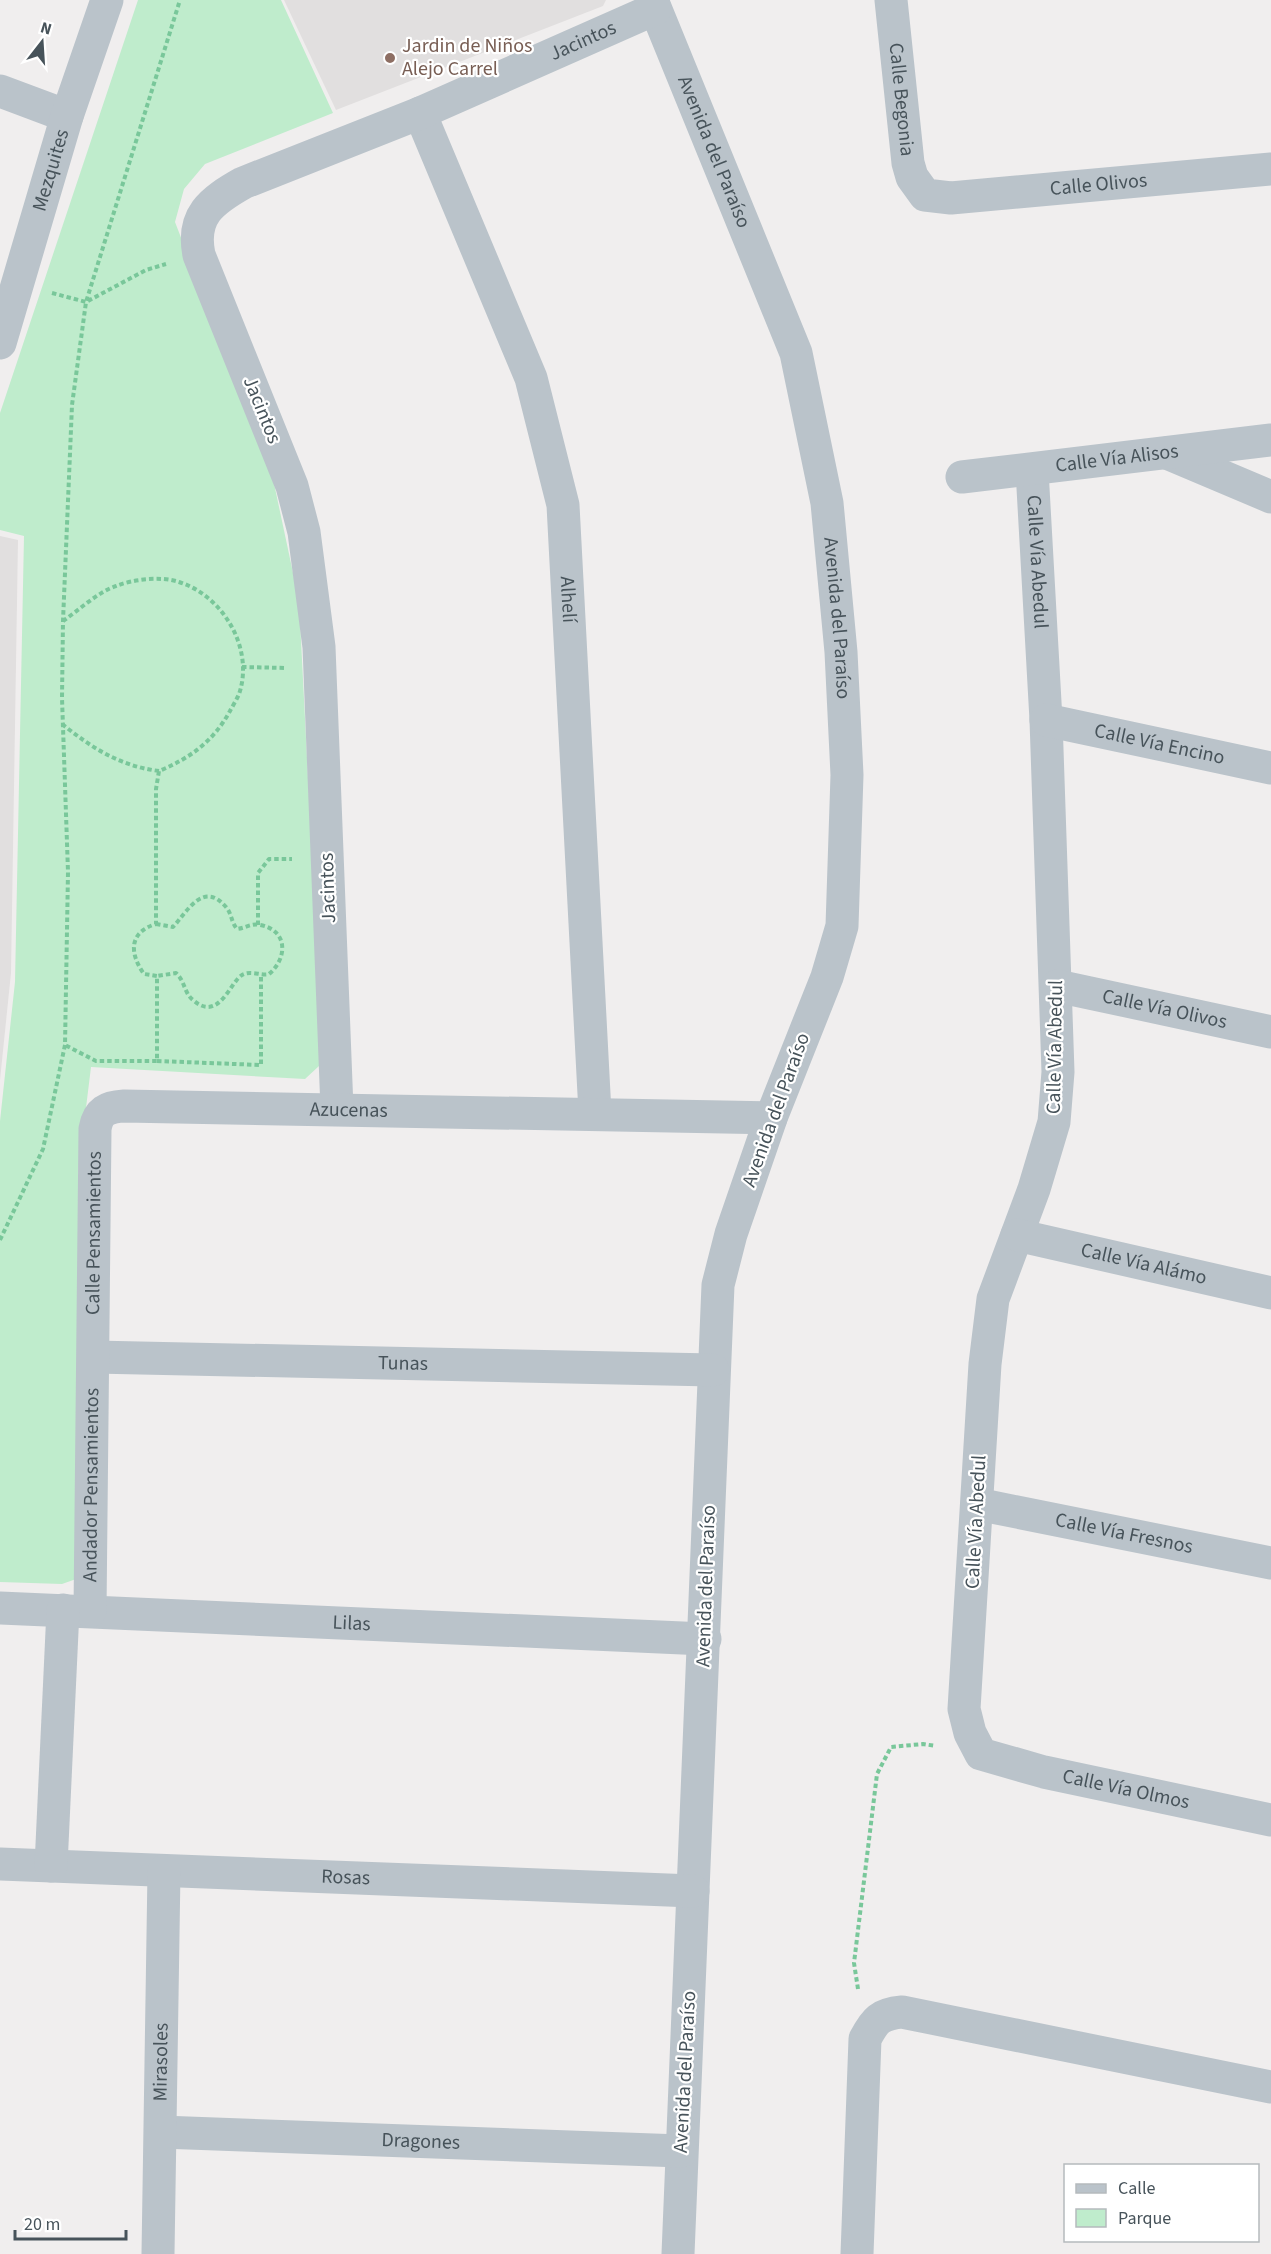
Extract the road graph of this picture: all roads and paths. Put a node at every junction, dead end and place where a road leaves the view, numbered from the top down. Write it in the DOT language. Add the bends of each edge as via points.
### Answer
graph roads {
  1 [pos="107,0"];
  2 [pos="180,0"];
  3 [pos="891,0"];
  4 [pos="653,5"];
  5 [pos="0,91"];
  6 [pos="420,113"];
  7 [pos="67,116"];
  8 [pos="1271,169"];
  9 [pos="925,195"];
  10 [pos="199,255"];
  11 [pos="18,283"];
  12 [pos="86,302"];
  13 [pos="0,343"];
  14 [pos="1271,440"];
  15 [pos="1167,453"];
  16 [pos="1032,470"];
  17 [pos="962,477"];
  18 [pos="1271,497"];
  19 [pos="63,621"];
  20 [pos="242,667"];
  21 [pos="320,669"];
  22 [pos="1046,720"];
  23 [pos="62,724"];
  24 [pos="1271,768"];
  25 [pos="159,771"];
  26 [pos="327,858"];
  27 [pos="156,924"];
  28 [pos="258,925"];
  29 [pos="261,975"];
  30 [pos="157,976"];
  31 [pos="1057,986"];
  32 [pos="1271,1032"];
  33 [pos="65,1045"];
  34 [pos="157,1061"];
  35 [pos="337,1109"];
  36 [pos="103,1111"];
  37 [pos="595,1113"];
  38 [pos="771,1118"];
  39 [pos="1017,1236"];
  40 [pos="0,1240"];
  41 [pos="1271,1293"];
  42 [pos="94,1358"];
  43 [pos="713,1370"];
  44 [pos="977,1504"];
  45 [pos="1271,1563"];
  46 [pos="0,1608"];
  47 [pos="77,1611"];
  48 [pos="705,1639"];
  49 [pos="981,1754"];
  50 [pos="1271,1820"];
  51 [pos="0,1864"];
  52 [pos="51,1866"];
  53 [pos="164,1871"];
  54 [pos="693,1891"];
  55 [pos="874,2021"];
  56 [pos="1271,2087"];
  57 [pos="161,2132"];
  58 [pos="681,2151"];
  59 [pos="159,2254"];
  60 [pos="678,2254"];
  61 [pos="857,2254"];
  1 -- 7 [label="street, Mezquites"];
  2 -- 12 [label="path"];
  3 -- 9 [label="street, Calle Begonia" via="908,163 912,177"];
  4 -- 6 [label="street, Jacintos"];
  4 -- 38 [label="street, Avenida del Paraíso" via="796,353 827,503 841,652 846,775 842,926 827,977"];
  5 -- 7 [label="street"];
  6 -- 10 [label="street, Jacintos" via="243,183 222,195 202,217 195,236"];
  6 -- 37 [label="street, Alhelí" via="531,378 563,505"];
  7 -- 11 [label="street, Mezquites"];
  8 -- 9 [label="street, Calle Olivos" via="951,198"];
  10 -- 12 [label="path" via="146,270"];
  10 -- 21 [label="street, Jacintos" via="292,486 304,532"];
  11 -- 12 [label="path"];
  11 -- 13 [label="street, Mezquites"];
  12 -- 19 [label="path" via="72,405"];
  14 -- 15 [label="street, Calle Vía Alisos"];
  15 -- 16 [label="street, Calle Vía Alisos"];
  15 -- 18 [label="street"];
  16 -- 17 [label="street, Calle Vía Alisos"];
  16 -- 22 [label="street, Calle Vía Abedul"];
  19 -- 20 [label="path" via="115,586 148,579 179,582 212,602 233,628 243,648"];
  19 -- 23 [label="path"];
  20 -- 21 [label="path"];
  20 -- 25 [label="path" via="241,691 218,733 187,759"];
  21 -- 26 [label="street, Jacintos"];
  22 -- 24 [label="street, Calle Vía Encino"];
  22 -- 31 [label="street, Calle Vía Abedul"];
  23 -- 25 [label="path" via="106,756 136,768"];
  23 -- 33 [label="path" via="68,872"];
  25 -- 27 [label="path"];
  26 -- 28 [label="path" via="269,859 258,873"];
  26 -- 35 [label="street, Jacintos"];
  27 -- 28 [label="path" via="172,927 193,902 209,898 228,909 237,929"];
  27 -- 30 [label="path" via="144,928 135,941 133,953 144,974"];
  28 -- 29 [label="path" via="274,930 284,947 276,968"];
  29 -- 30 [label="path" via="245,973 222,1002 207,1005 188,995 176,973"];
  29 -- 34 [label="path" via="261,1065"];
  30 -- 34 [label="path"];
  31 -- 32 [label="street, Calle Vía Olivos"];
  31 -- 39 [label="street, Calle Vía Abedul" via="1054,1122"];
  33 -- 34 [label="path" via="96,1061"];
  33 -- 40 [label="path" via="43,1149"];
  35 -- 36 [label="street, Azucenas" via="112,1106"];
  35 -- 37 [label="street, Azucenas"];
  36 -- 42 [label="street, Calle Pensamientos" via="95,1129"];
  37 -- 38 [label="street, Azucenas"];
  38 -- 43 [label="street, Avenida del Paraíso" via="731,1234 718,1285"];
  39 -- 41 [label="street, Calle Vía Alámo"];
  39 -- 44 [label="street, Calle Vía Abedul" via="993,1299"];
  42 -- 43 [label="street, Tunas"];
  42 -- 47 [label="street, Andador Pensamientos"];
  43 -- 48 [label="street, Avenida del Paraíso"];
  44 -- 45 [label="street, Calle Vía Fresnos"];
  44 -- 49 [label="street, Calle Vía Abedul" via="964,1709"];
  46 -- 47 [label="street, Lilas"];
  47 -- 48 [label="street, Lilas"];
  47 -- 52 [label="street, Andador Pensamientos"];
  48 -- 54 [label="street, Avenida del Paraíso"];
  49 -- 50 [label="street, Calle Vía Olmos" via="1044,1772"];
  49 -- 55 [label="path" via="923,1744 891,1747 877,1774 854,1963 860,2000"];
  51 -- 52 [label="street, Rosas"];
  52 -- 53 [label="street, Rosas"];
  53 -- 54 [label="street, Rosas"];
  53 -- 57 [label="street, Mirasoles"];
  54 -- 58 [label="street, Avenida del Paraíso"];
  55 -- 56 [label="street" via="902,2012"];
  55 -- 61 [label="street" via="865,2039"];
  57 -- 58 [label="street, Dragones"];
  57 -- 59 [label="street, Mirasoles"];
  58 -- 60 [label="street, Avenida del Paraíso"];
}
